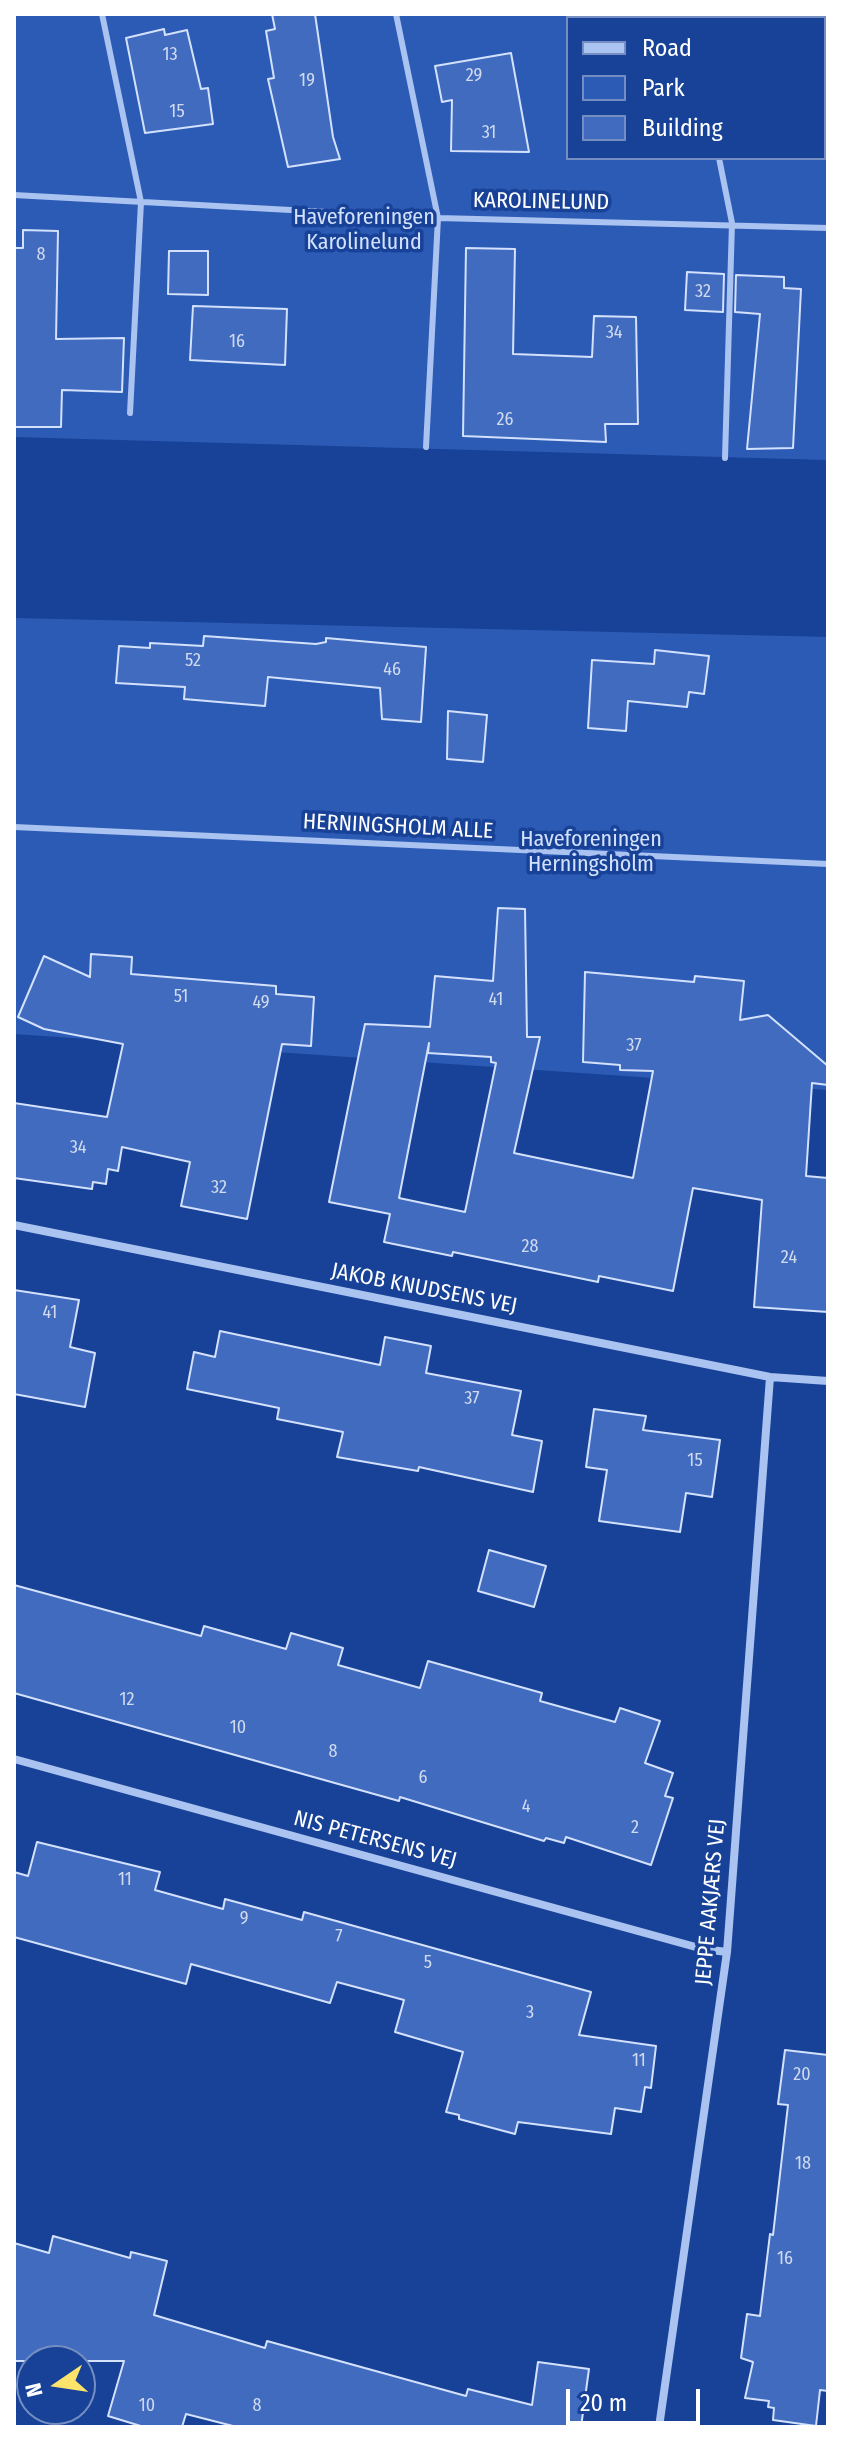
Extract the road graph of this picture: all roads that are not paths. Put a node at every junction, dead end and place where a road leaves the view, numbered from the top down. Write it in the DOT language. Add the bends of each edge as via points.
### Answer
graph roads {
  1 [pos="102,14"];
  2 [pos="396,14"];
  3 [pos="719,160"];
  4 [pos="14,195"];
  5 [pos="141,202"];
  6 [pos="438,218"];
  7 [pos="732,223"];
  8 [pos="828,228"];
  9 [pos="130,413"];
  10 [pos="426,447"];
  11 [pos="725,458"];
  12 [pos="14,827"];
  13 [pos="828,864"];
  14 [pos="14,1225"];
  15 [pos="770,1377"];
  16 [pos="828,1381"];
  17 [pos="14,1759"];
  18 [pos="727,1952"];
  19 [pos="659,2427"];
  1 -- 5 [label="lane"];
  2 -- 6 [label="lane"];
  3 -- 7 [label="lane"];
  4 -- 5 [label="lane, KAROLINELUND"];
  5 -- 6 [label="lane, KAROLINELUND"];
  5 -- 9 [label="lane"];
  6 -- 7 [label="lane, KAROLINELUND"];
  6 -- 10 [label="lane"];
  7 -- 8 [label="lane, KAROLINELUND"];
  7 -- 11 [label="lane"];
  12 -- 13 [label="lane, HERNINGSHOLM ALLE"];
  14 -- 15 [label="street, JAKOB KNUDSENS VEJ"];
  15 -- 16 [label="street, JAKOB KNUDSENS VEJ"];
  15 -- 18 [label="street, JEPPE AAKJÆRS VEJ"];
  17 -- 18 [label="street, NIS PETERSENS VEJ"];
  18 -- 19 [label="street, JEPPE AAKJÆRS VEJ"];
}
